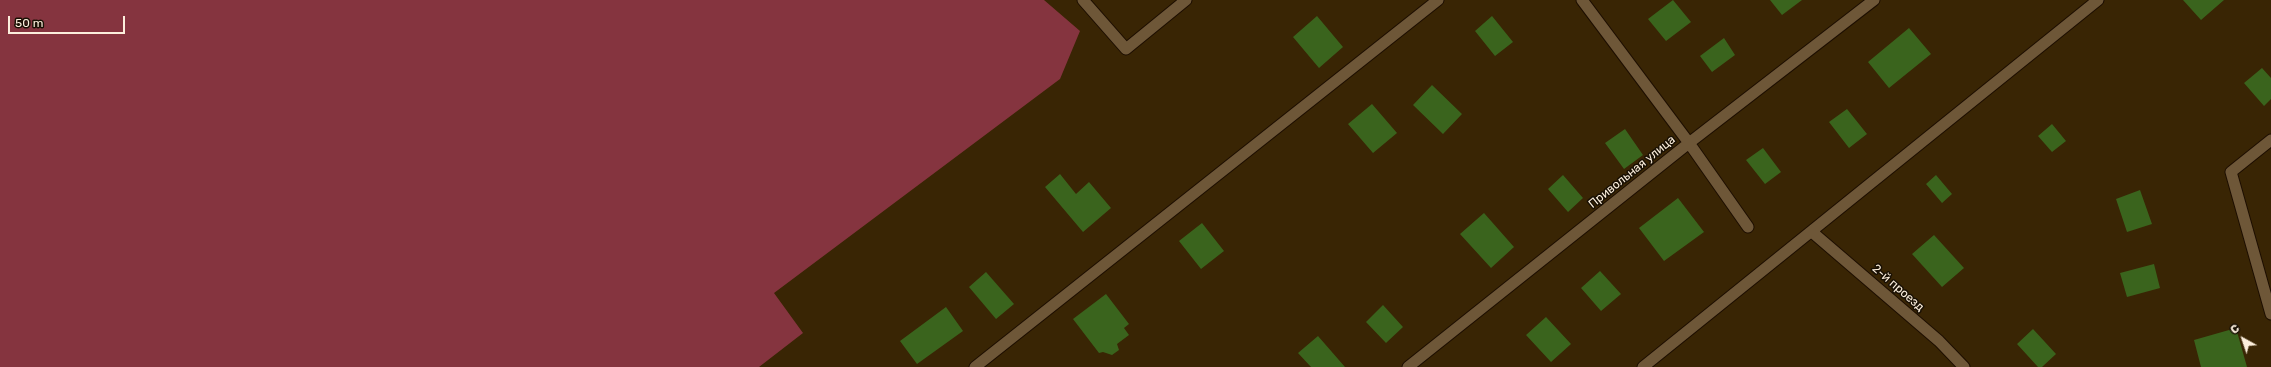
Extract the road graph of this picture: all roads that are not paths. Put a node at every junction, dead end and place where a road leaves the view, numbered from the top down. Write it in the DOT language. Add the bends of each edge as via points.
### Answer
graph roads {
  1 [pos="1083,0"];
  2 [pos="1186,0"];
  3 [pos="1438,0"];
  4 [pos="1582,0"];
  5 [pos="1874,0"];
  6 [pos="2098,0"];
  7 [pos="2271,140"];
  8 [pos="1689,143"];
  9 [pos="1748,227"];
  10 [pos="1812,232"];
  11 [pos="2271,314"];
  12 [pos="975,367"];
  13 [pos="1408,367"];
  14 [pos="1643,367"];
  15 [pos="1964,367"];
  1 -- 2 [label="street" via="1126,49"];
  3 -- 12 [label="street"];
  4 -- 8 [label="street"];
  5 -- 8 [label="street, Привольная улица"];
  6 -- 10 [label="street"];
  7 -- 11 [label="street" via="2231,172"];
  8 -- 9 [label="street"];
  8 -- 13 [label="street, Привольная улица"];
  10 -- 14 [label="street"];
  10 -- 15 [label="street, 2-й проезд" via="1939,341"];
}
